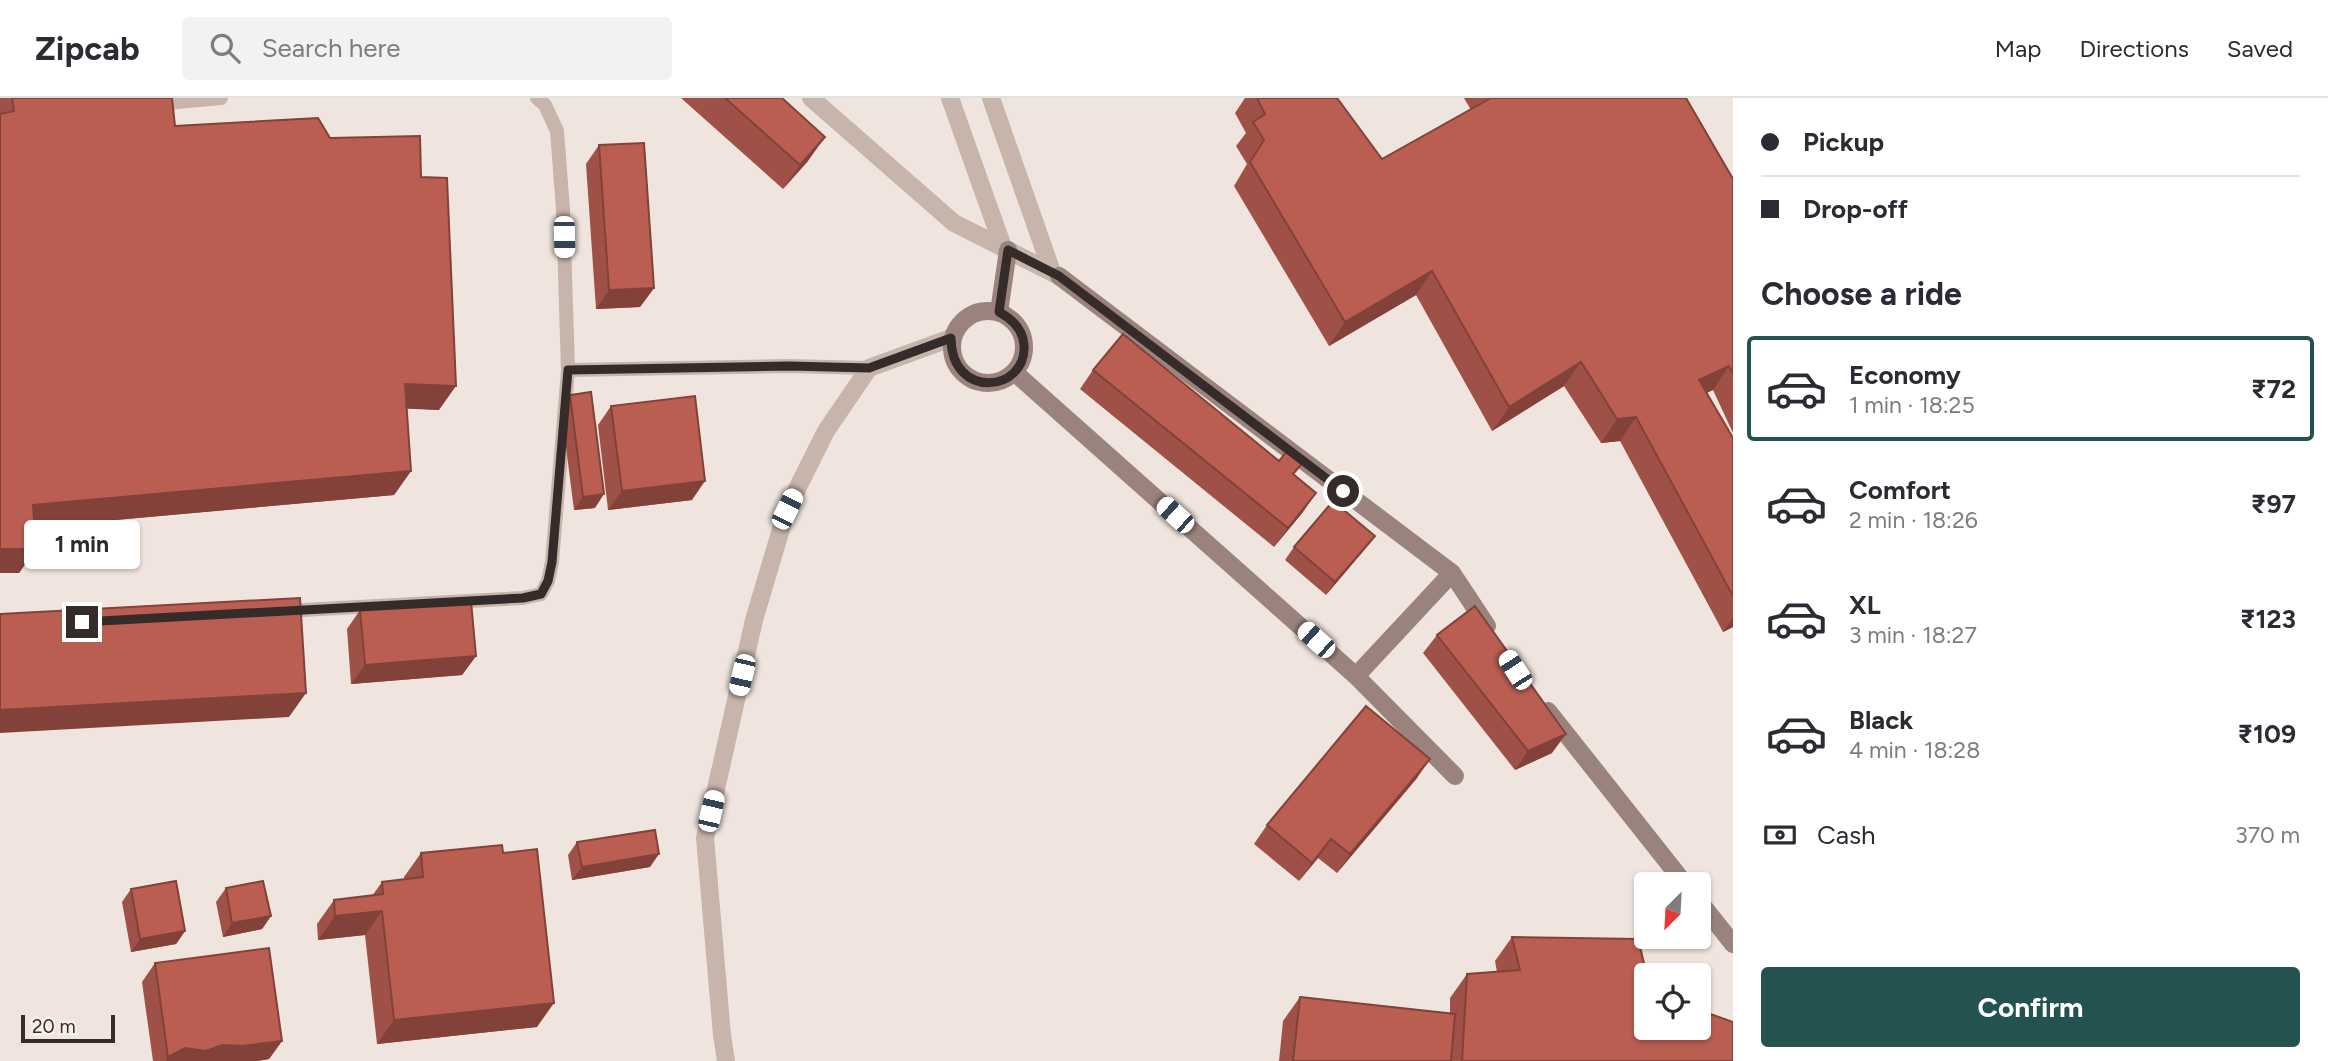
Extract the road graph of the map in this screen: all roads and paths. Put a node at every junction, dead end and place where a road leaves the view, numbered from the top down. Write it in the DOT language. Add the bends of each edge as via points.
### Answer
graph roads {
  1 [pos="221,98"];
  2 [pos="537,98"];
  3 [pos="811,98"];
  4 [pos="950,98"];
  5 [pos="991,98"];
  6 [pos="138,106"];
  7 [pos="1005,248"];
  8 [pos="1055,274"];
  9 [pos="999,312"];
  10 [pos="951,338"];
  11 [pos="869,368"];
  12 [pos="568,370"];
  13 [pos="1014,372"];
  14 [pos="1452,573"];
  15 [pos="275,612"];
  16 [pos="1494,637"];
  17 [pos="1356,676"];
  18 [pos="1541,702"];
  19 [pos="1455,776"];
  20 [pos="1676,872"];
  21 [pos="1712,917"];
  22 [pos="1733,944"];
  23 [pos="726,1061"];
  1 -- 6 [label="lane"];
  2 -- 12 [label="lane" via="557,131"];
  3 -- 7 [label="street" via="954,223"];
  4 -- 7 [label="street"];
  5 -- 8 [label="street"];
  7 -- 8 [label="street"];
  7 -- 9 [label="street"];
  8 -- 14 [label="street"];
  9 -- 10 [label="street" via="975,312 964,318"];
  9 -- 13 [label="street" via="1010,317 1023,338 1021,362"];
  10 -- 11 [label="street"];
  10 -- 13 [label="street" via="954,362 970,379 993,383"];
  11 -- 12 [label="lane"];
  11 -- 23 [label="street" via="825,431 787,509 754,620 705,838"];
  12 -- 15 [label="lane" via="552,562 541,594"];
  13 -- 17 [label="street"];
  14 -- 16 [label="street"];
  14 -- 17 [label="street"];
  17 -- 19 [label="street"];
  18 -- 20 [label="street"];
  21 -- 22 [label="street"];
}
